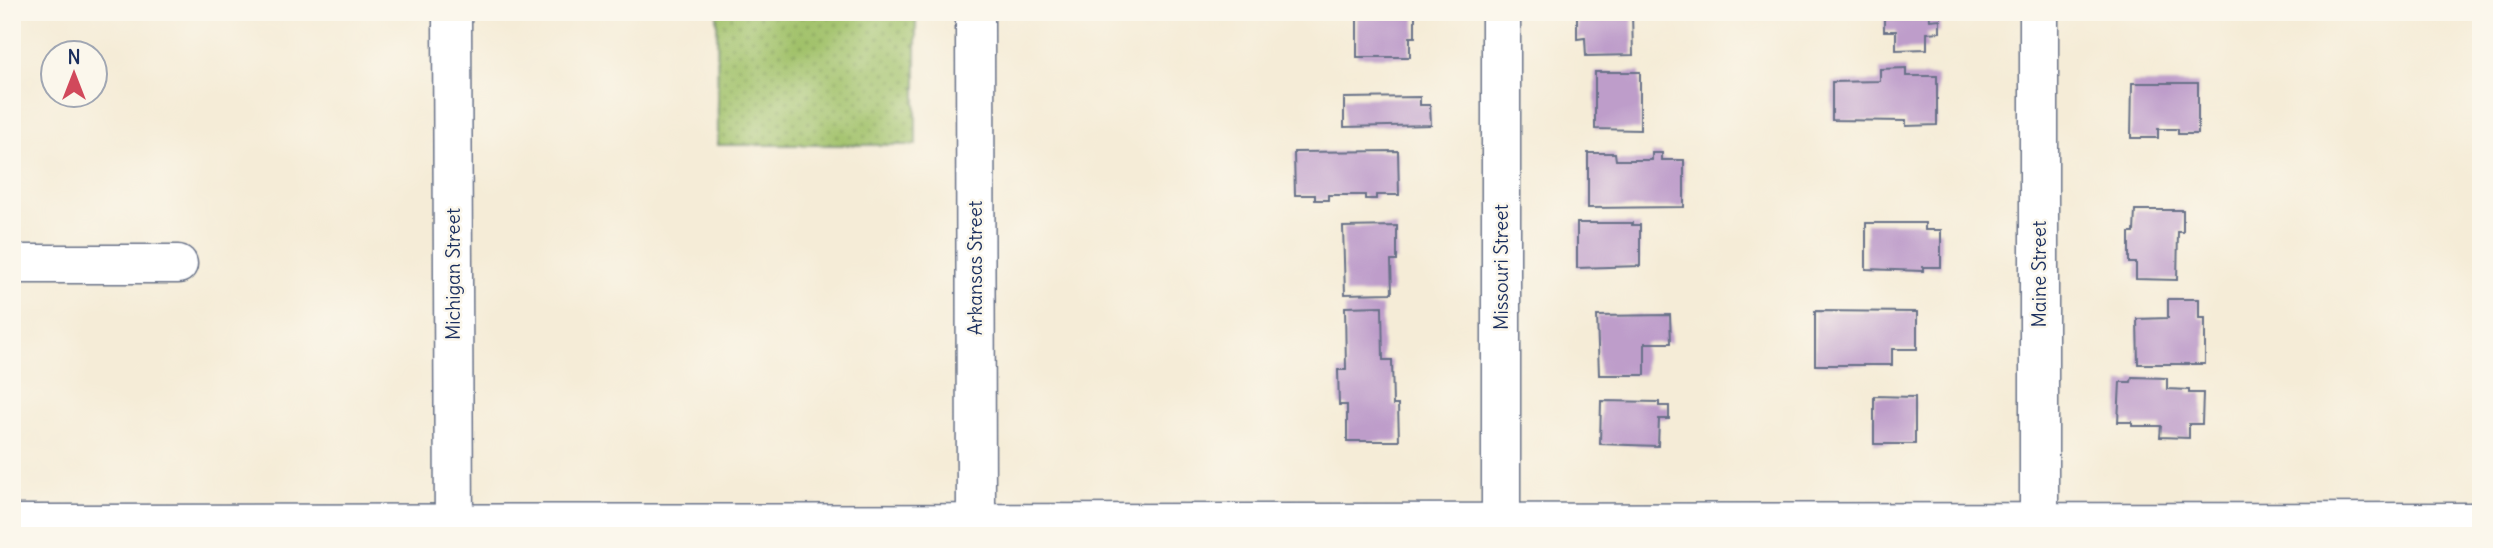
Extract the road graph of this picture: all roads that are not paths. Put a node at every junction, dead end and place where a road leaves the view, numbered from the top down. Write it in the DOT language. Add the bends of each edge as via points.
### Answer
graph roads {
  1 [pos="452,12"];
  2 [pos="975,12"];
  3 [pos="1501,12"];
  4 [pos="2039,12"];
  5 [pos="12,264"];
  6 [pos="178,264"];
  7 [pos="2481,522"];
  8 [pos="1501,523"];
  9 [pos="12,524"];
  10 [pos="976,524"];
  11 [pos="2039,529"];
  12 [pos="262,530"];
  13 [pos="453,530"];
  1 -- 13 [label="street, Michigan Street"];
  2 -- 10 [label="street, Arkansas Street"];
  3 -- 8 [label="street, Missouri Street"];
  4 -- 11 [label="street, Maine Street"];
  5 -- 6 [label="street"];
  7 -- 11 [label="street"];
  8 -- 10 [label="street"];
  8 -- 11 [label="street"];
  9 -- 12 [label="street"];
  10 -- 13 [label="street"];
  12 -- 13 [label="street"];
}
